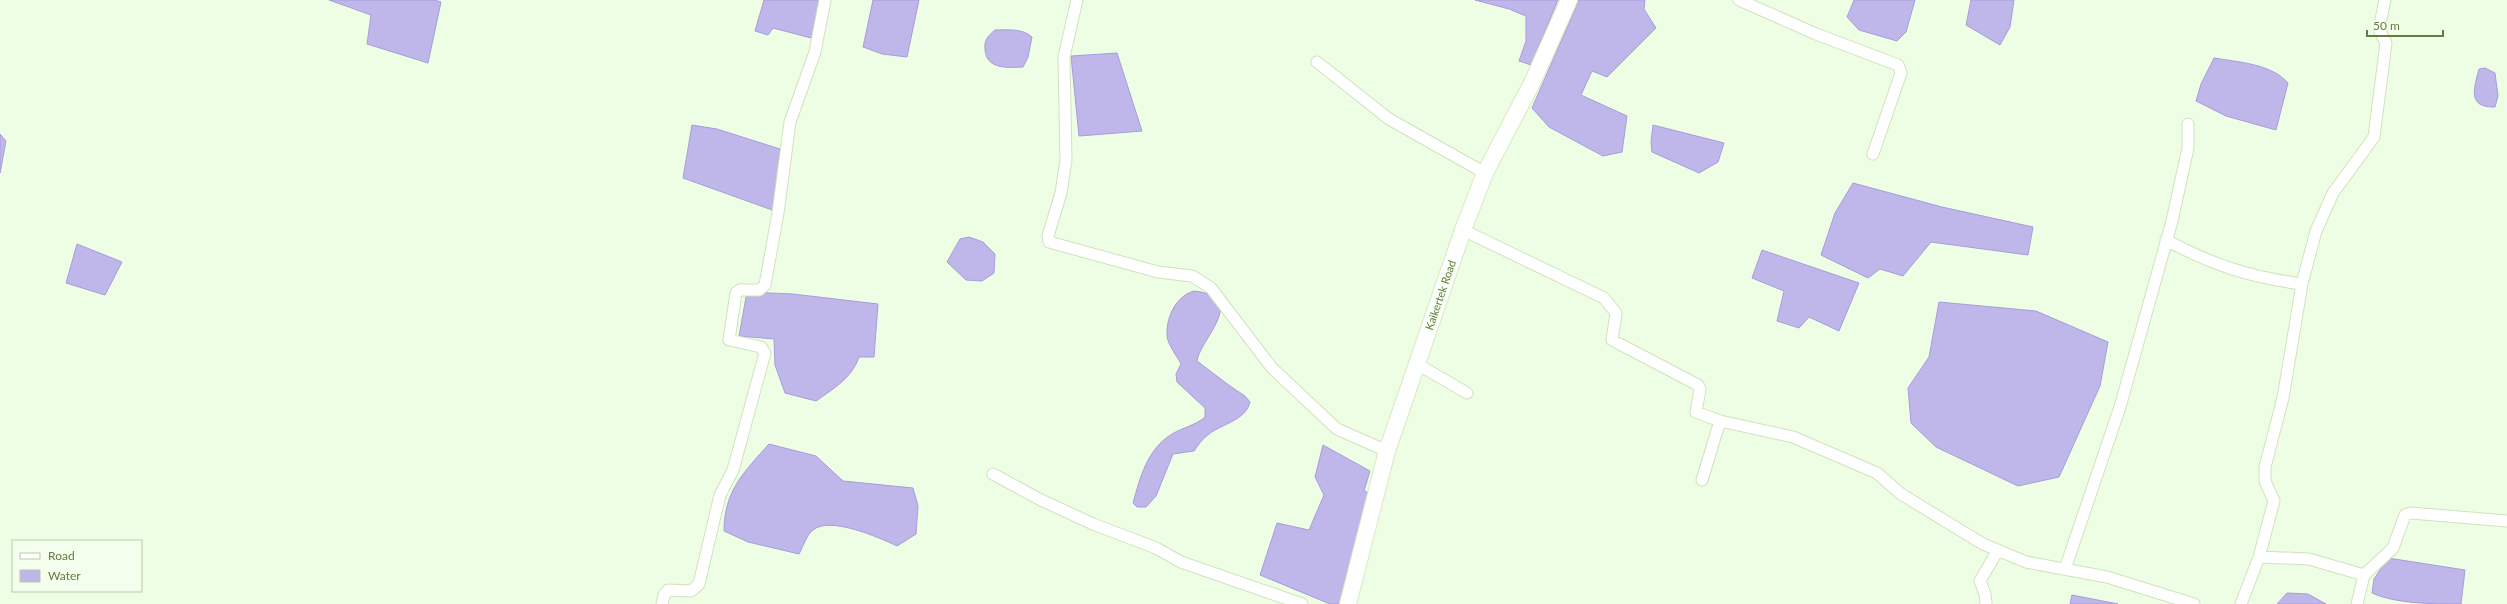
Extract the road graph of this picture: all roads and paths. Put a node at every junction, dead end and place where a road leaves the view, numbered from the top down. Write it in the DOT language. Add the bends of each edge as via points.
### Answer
graph roads {
  1 [pos="825,0"];
  2 [pos="1077,0"];
  3 [pos="1568,0"];
  4 [pos="1738,0"];
  5 [pos="2385,0"];
  6 [pos="1318,62"];
  7 [pos="2188,124"];
  8 [pos="1873,154"];
  9 [pos="1485,173"];
  10 [pos="1463,230"];
  11 [pos="2166,240"];
  12 [pos="2302,284"];
  13 [pos="1417,364"];
  14 [pos="1467,393"];
  15 [pos="1720,421"];
  16 [pos="1387,451"];
  17 [pos="993,474"];
  18 [pos="1702,480"];
  19 [pos="2507,521"];
  20 [pos="1998,550"];
  21 [pos="2259,557"];
  22 [pos="2065,569"];
  23 [pos="2364,575"];
  24 [pos="662,604"];
  25 [pos="1302,604"];
  26 [pos="1348,604"];
  27 [pos="1986,604"];
  28 [pos="2194,604"];
  29 [pos="2241,604"];
  30 [pos="2357,604"];
  1 -- 24 [label="street" via="815,52 790,122 765,285 758,290 740,290 736,293 729,340 761,347 765,353 733,470 720,495 698,584 691,591 668,590"];
  2 -- 16 [label="street" via="1064,57 1066,160 1061,193 1048,236 1049,242 1158,272 1182,273 1205,284 1222,300 1272,368 1337,429"];
  3 -- 9 [label="main road, Kaikertek Road" via="1532,83"];
  4 -- 8 [label="street" via="1816,34 1898,65 1901,69"];
  5 -- 12 [label="street" via="2379,29 2386,43 2374,138 2333,193 2316,231"];
  6 -- 9 [label="street" via="1389,119"];
  7 -- 11 [label="street" via="2188,148"];
  9 -- 10 [label="main road, Kaikertek Road"];
  10 -- 13 [label="main road, Kaikertek Road"];
  10 -- 15 [label="street" via="1604,298 1616,313 1612,340 1698,385 1700,389 1696,412"];
  11 -- 12 [label="street" via="2201,258 2260,279"];
  11 -- 22 [label="street" via="2120,407"];
  12 -- 21 [label="street" via="2283,398 2265,467 2265,481 2274,501"];
  13 -- 14 [label="street"];
  13 -- 16 [label="main road, Kaikertek Road"];
  15 -- 18 [label="street"];
  15 -- 20 [label="street" via="1794,437 1877,473 1901,494 1983,544"];
  16 -- 26 [label="main road, Kaikertek Road"];
  17 -- 25 [label="street" via="1041,500 1093,524 1156,548 1181,562"];
  19 -- 23 [label="street" via="2411,513 2405,515 2393,548"];
  20 -- 22 [label="street" via="2026,562"];
  20 -- 27 [label="street" via="1980,581"];
  21 -- 23 [label="street" via="2309,559"];
  21 -- 29 [label="street"];
  22 -- 28 [label="street" via="2107,577"];
  23 -- 30 [label="street"];
}
